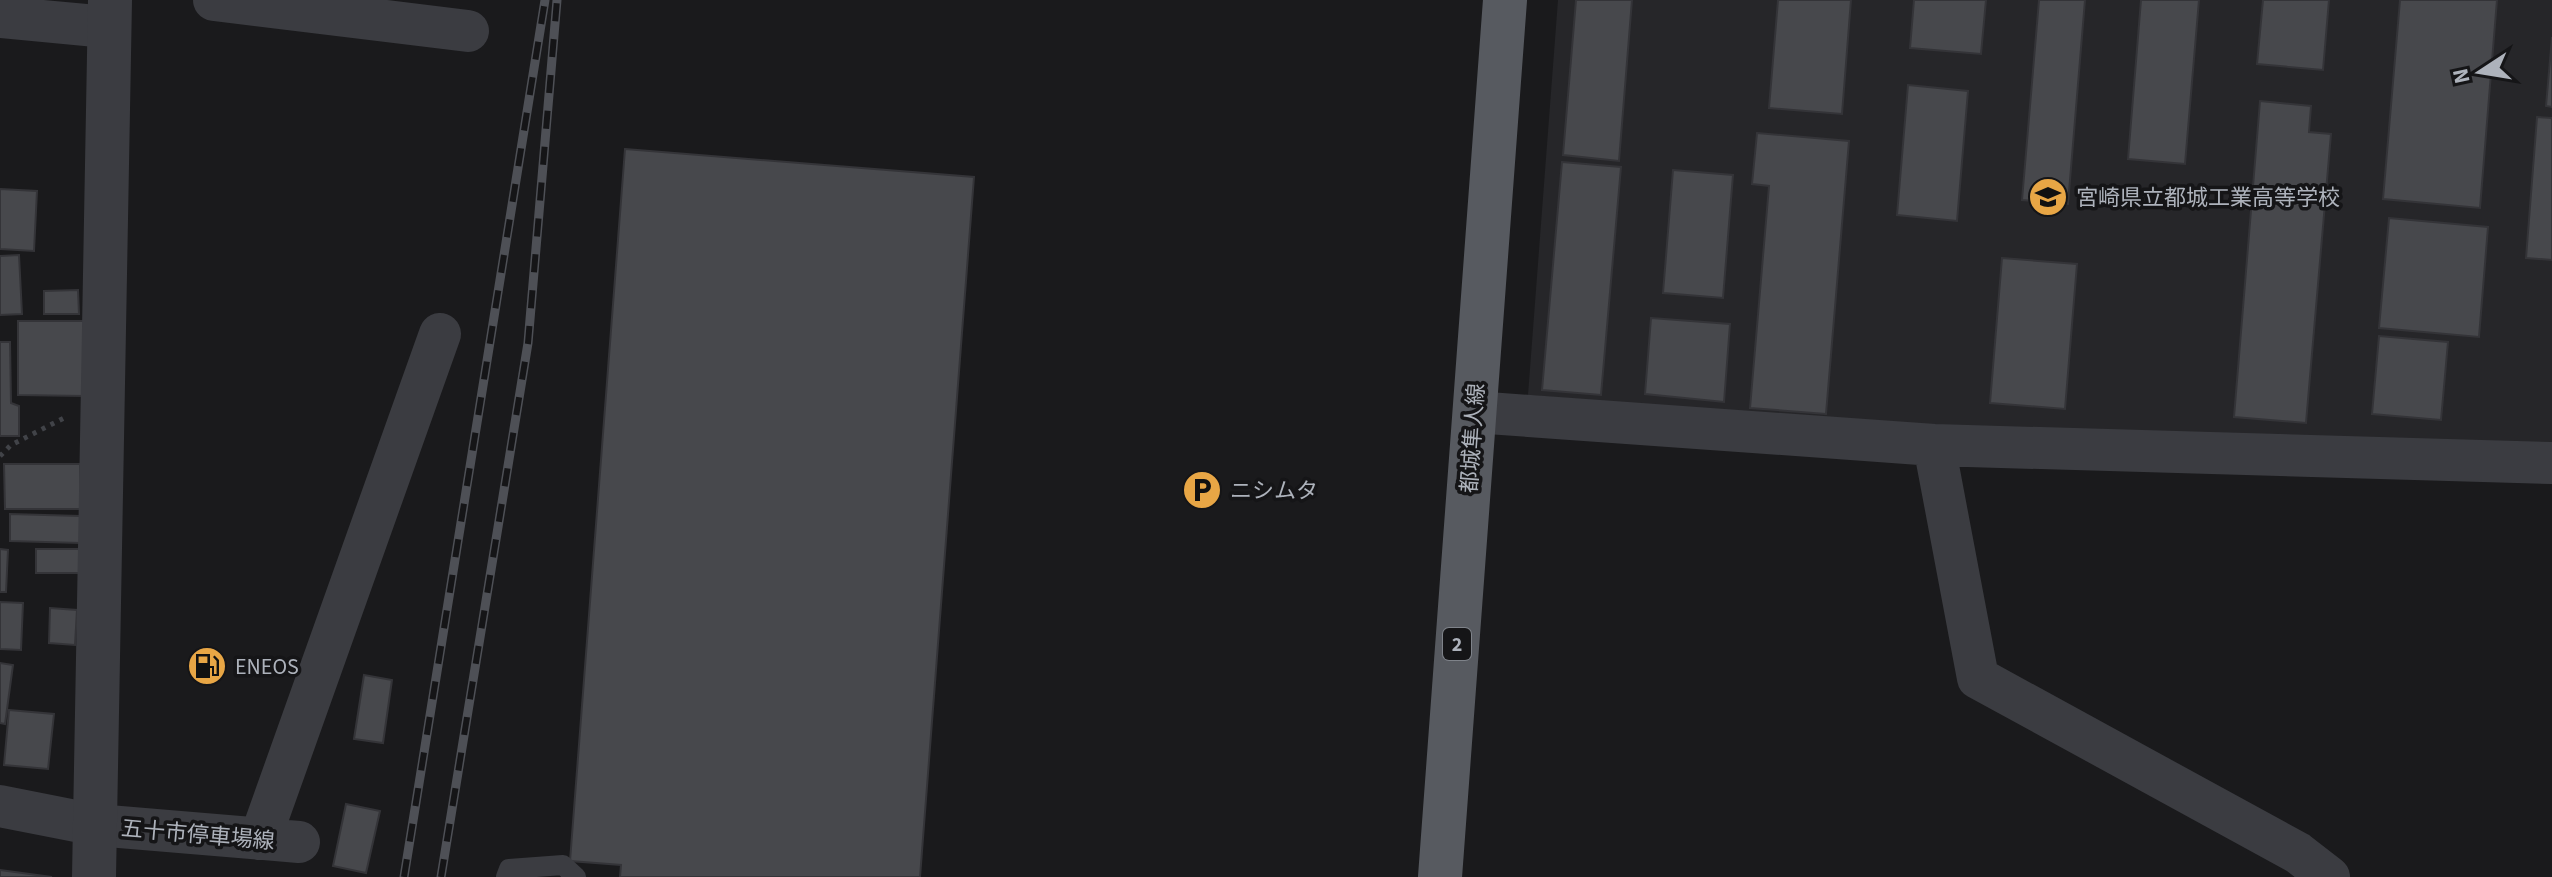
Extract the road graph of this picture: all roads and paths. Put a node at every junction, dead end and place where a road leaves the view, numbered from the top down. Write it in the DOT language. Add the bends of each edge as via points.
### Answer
graph roads {
  1 [pos="214,0"];
  2 [pos="1505,0"];
  3 [pos="108,14"];
  4 [pos="0,17"];
  5 [pos="468,31"];
  6 [pos="440,334"];
  7 [pos="102,398"];
  8 [pos="1474,412"];
  9 [pos="1934,445"];
  10 [pos="0,456"];
  11 [pos="2552,463"];
  12 [pos="9,813"];
  13 [pos="96,825"];
  14 [pos="94,877"];
  15 [pos="506,877"];
  16 [pos="576,877"];
  17 [pos="1440,877"];
  18 [pos="2329,877"];
  1 -- 5 [label="street"];
  2 -- 8 [label="main road, 都城隼人線 / 2"];
  3 -- 4 [label="street"];
  3 -- 7 [label="street"];
  6 -- 13 [label="street, 五十市停車場線" via="279,841"];
  7 -- 10 [label="path" via="11,445"];
  7 -- 13 [label="street"];
  8 -- 9 [label="street"];
  8 -- 17 [label="main road, 都城隼人線 / 2"];
  9 -- 11 [label="street"];
  9 -- 18 [label="street" via="1978,678 2298,853"];
  12 -- 13 [label="street, 五十市停車場線"];
  13 -- 14 [label="street"];
  15 -- 16 [label="lane" via="509,869 563,865"];
}
